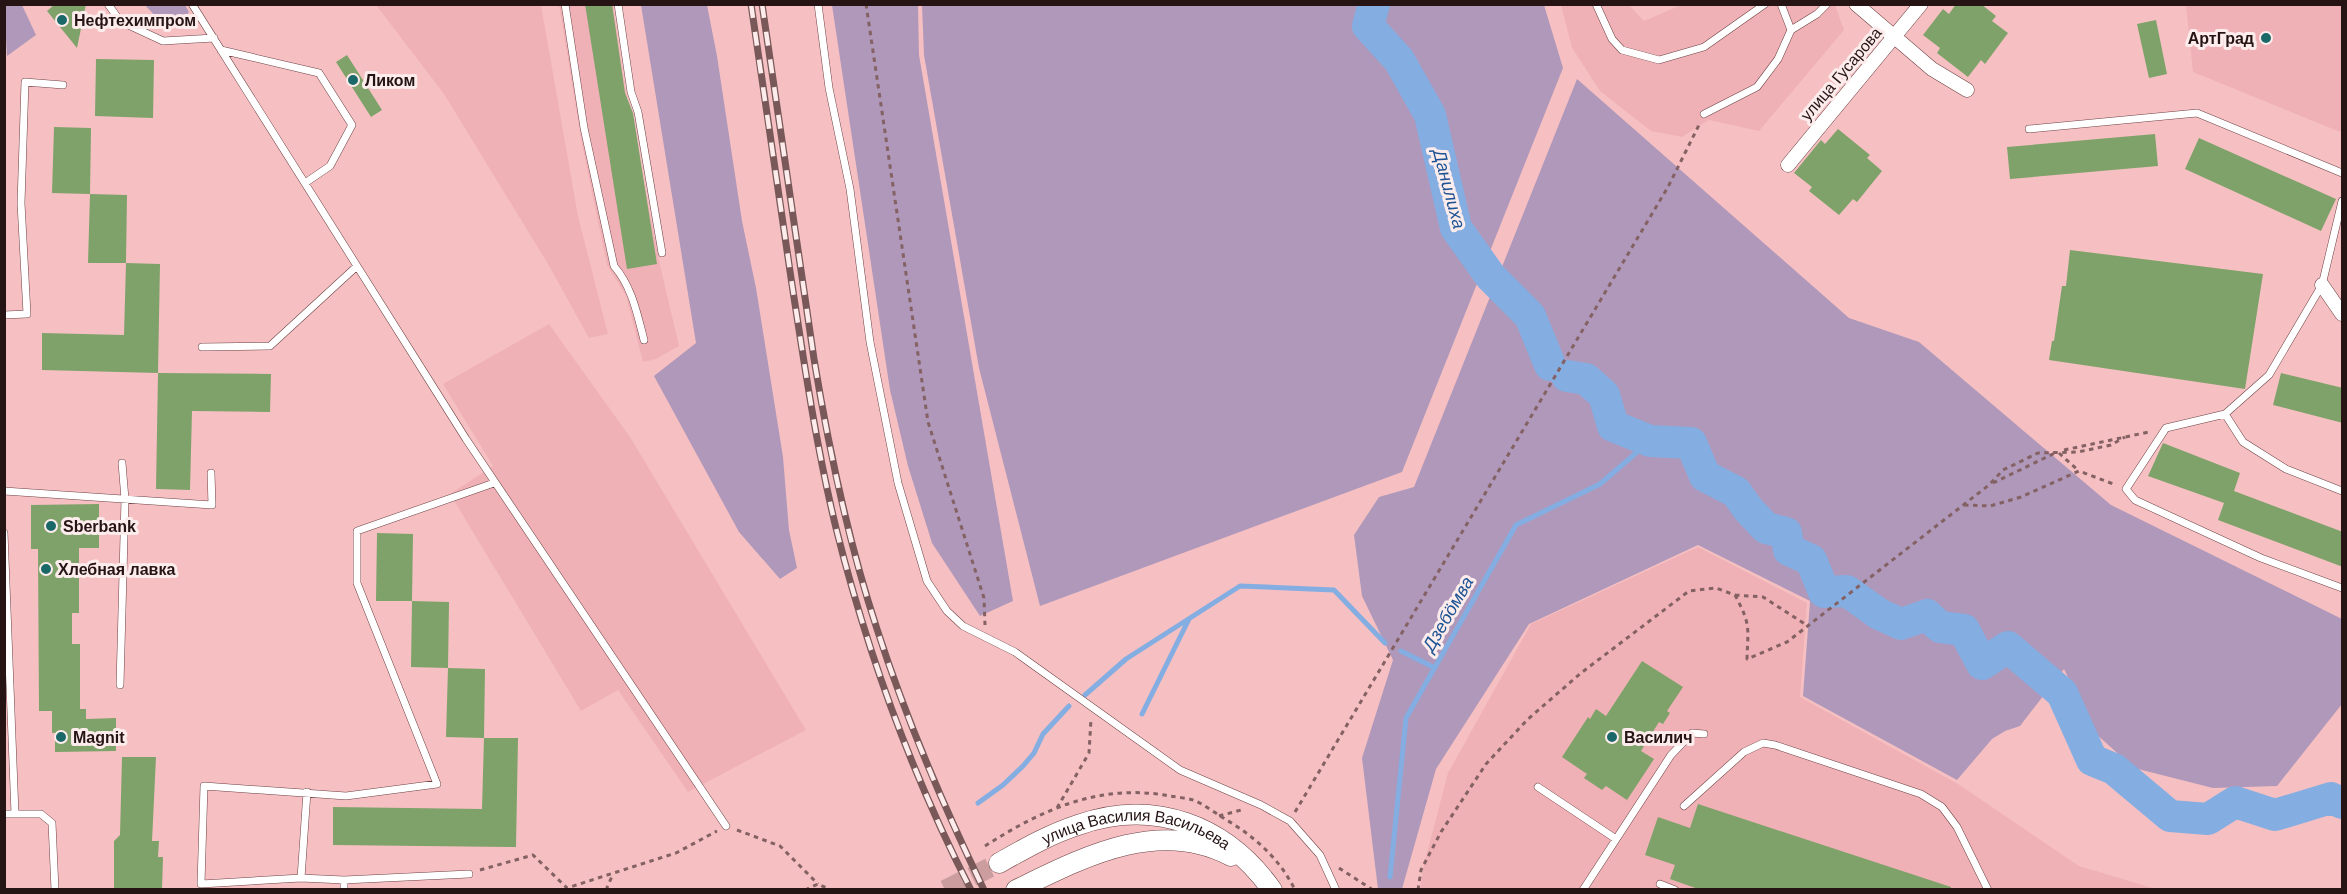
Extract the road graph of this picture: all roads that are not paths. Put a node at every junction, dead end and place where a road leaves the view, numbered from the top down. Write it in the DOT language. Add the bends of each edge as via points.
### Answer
graph roads {
  1 [pos="108,4"];
  2 [pos="192,4"];
  3 [pos="565,4"];
  4 [pos="618,4"];
  5 [pos="818,4"];
  6 [pos="1596,4"];
  7 [pos="1765,4"];
  8 [pos="1781,4"];
  9 [pos="1827,4"];
  10 [pos="1856,4"];
  11 [pos="1921,4"];
  12 [pos="1791,30"];
  13 [pos="1894,37"];
  14 [pos="214,38"];
  15 [pos="221,50"];
  16 [pos="63,85"];
  17 [pos="1967,90"];
  18 [pos="1704,114"];
  19 [pos="2029,129"];
  20 [pos="1788,165"];
  21 [pos="2343,173"];
  22 [pos="305,183"];
  23 [pos="2343,201"];
  24 [pos="662,253"];
  25 [pos="357,266"];
  26 [pos="2322,285"];
  27 [pos="2343,314"];
  28 [pos="4,315"];
  29 [pos="644,340"];
  30 [pos="202,347"];
  31 [pos="2225,414"];
  32 [pos="122,464"];
  33 [pos="211,473"];
  34 [pos="494,483"];
  35 [pos="4,491"];
  36 [pos="2343,492"];
  37 [pos="125,499"];
  38 [pos="4,533"];
  39 [pos="2343,588"];
  40 [pos="120,685"];
  41 [pos="1704,734"];
  42 [pos="1539,787"];
  43 [pos="307,792"];
  44 [pos="1684,806"];
  45 [pos="15,813"];
  46 [pos="4,814"];
  47 [pos="726,826"];
  48 [pos="1616,839"];
  49 [pos="999,863"];
  50 [pos="469,874"];
  51 [pos="301,878"];
  52 [pos="344,880"];
  53 [pos="1269,885"];
  54 [pos="1660,885"];
  55 [pos="55,890"];
  56 [pos="344,890"];
  57 [pos="1016,890"];
  58 [pos="1336,890"];
  59 [pos="1583,890"];
  60 [pos="1675,890"];
  61 [pos="1988,890"];
  1 -- 14 [label="lane" via="120,21 163,41"];
  2 -- 14 [label="lane"];
  3 -- 29 [label="lane" via="584,128 614,266 632,296"];
  4 -- 24 [label="lane"];
  5 -- 58 [label="lane" via="829,88 850,189 870,342 898,483 927,581 963,626 1015,652 1180,770 1290,821 1320,855"];
  6 -- 7 [label="lane" via="1612,39 1622,50 1659,60 1704,47"];
  8 -- 12 [label="lane"];
  9 -- 12 [label="lane"];
  10 -- 13 [label="street"];
  11 -- 13 [label="street, улица Гусарова"];
  12 -- 18 [label="lane" via="1778,59 1757,87"];
  13 -- 17 [label="street" via="1932,69"];
  13 -- 20 [label="street, улица Гусарова"];
  14 -- 15 [label="lane"];
  15 -- 22 [label="lane"];
  15 -- 22 [label="lane" via="320,73 352,125 330,165"];
  16 -- 28 [label="lane" via="25,82 21,203 27,314"];
  19 -- 21 [label="lane" via="2197,113"];
  22 -- 25 [label="lane"];
  23 -- 26 [label="lane"];
  25 -- 30 [label="lane" via="270,346"];
  25 -- 34 [label="lane"];
  26 -- 27 [label="street"];
  26 -- 31 [label="lane" via="2270,375"];
  31 -- 36 [label="lane" via="2243,442 2286,469"];
  31 -- 39 [label="lane" via="2166,428 2126,489 2135,500 2261,558"];
  32 -- 37 [label="lane"];
  33 -- 37 [label="lane" via="213,505"];
  34 -- 43 [label="lane" via="357,531 357,583 437,784 346,796"];
  34 -- 47 [label="lane"];
  35 -- 37 [label="lane"];
  37 -- 40 [label="lane"];
  38 -- 45 [label="lane"];
  41 -- 48 [label="lane" via="1692,733 1671,755"];
  42 -- 48 [label="lane"];
  43 -- 51 [label="lane"];
  43 -- 51 [label="lane" via="204,786 201,884"];
  44 -- 61 [label="lane" via="1744,752 1763,743 1775,746 1921,794 1942,807 1957,827"];
  45 -- 46 [label="lane"];
  45 -- 55 [label="lane" via="41,814 52,824"];
  48 -- 59 [label="lane"];
  49 -- 53 [label="main road, улица Василия Васильева" via="1079,824 1136,814 1200,826 1234,848"];
  50 -- 52 [label="lane"];
  51 -- 52 [label="lane"];
  52 -- 56 [label="lane"];
  53 -- 57 [label="main road, улица Василия Васильева" via="1244,863 1210,847 1164,840 1112,848"];
  54 -- 60 [label="lane"];
}
